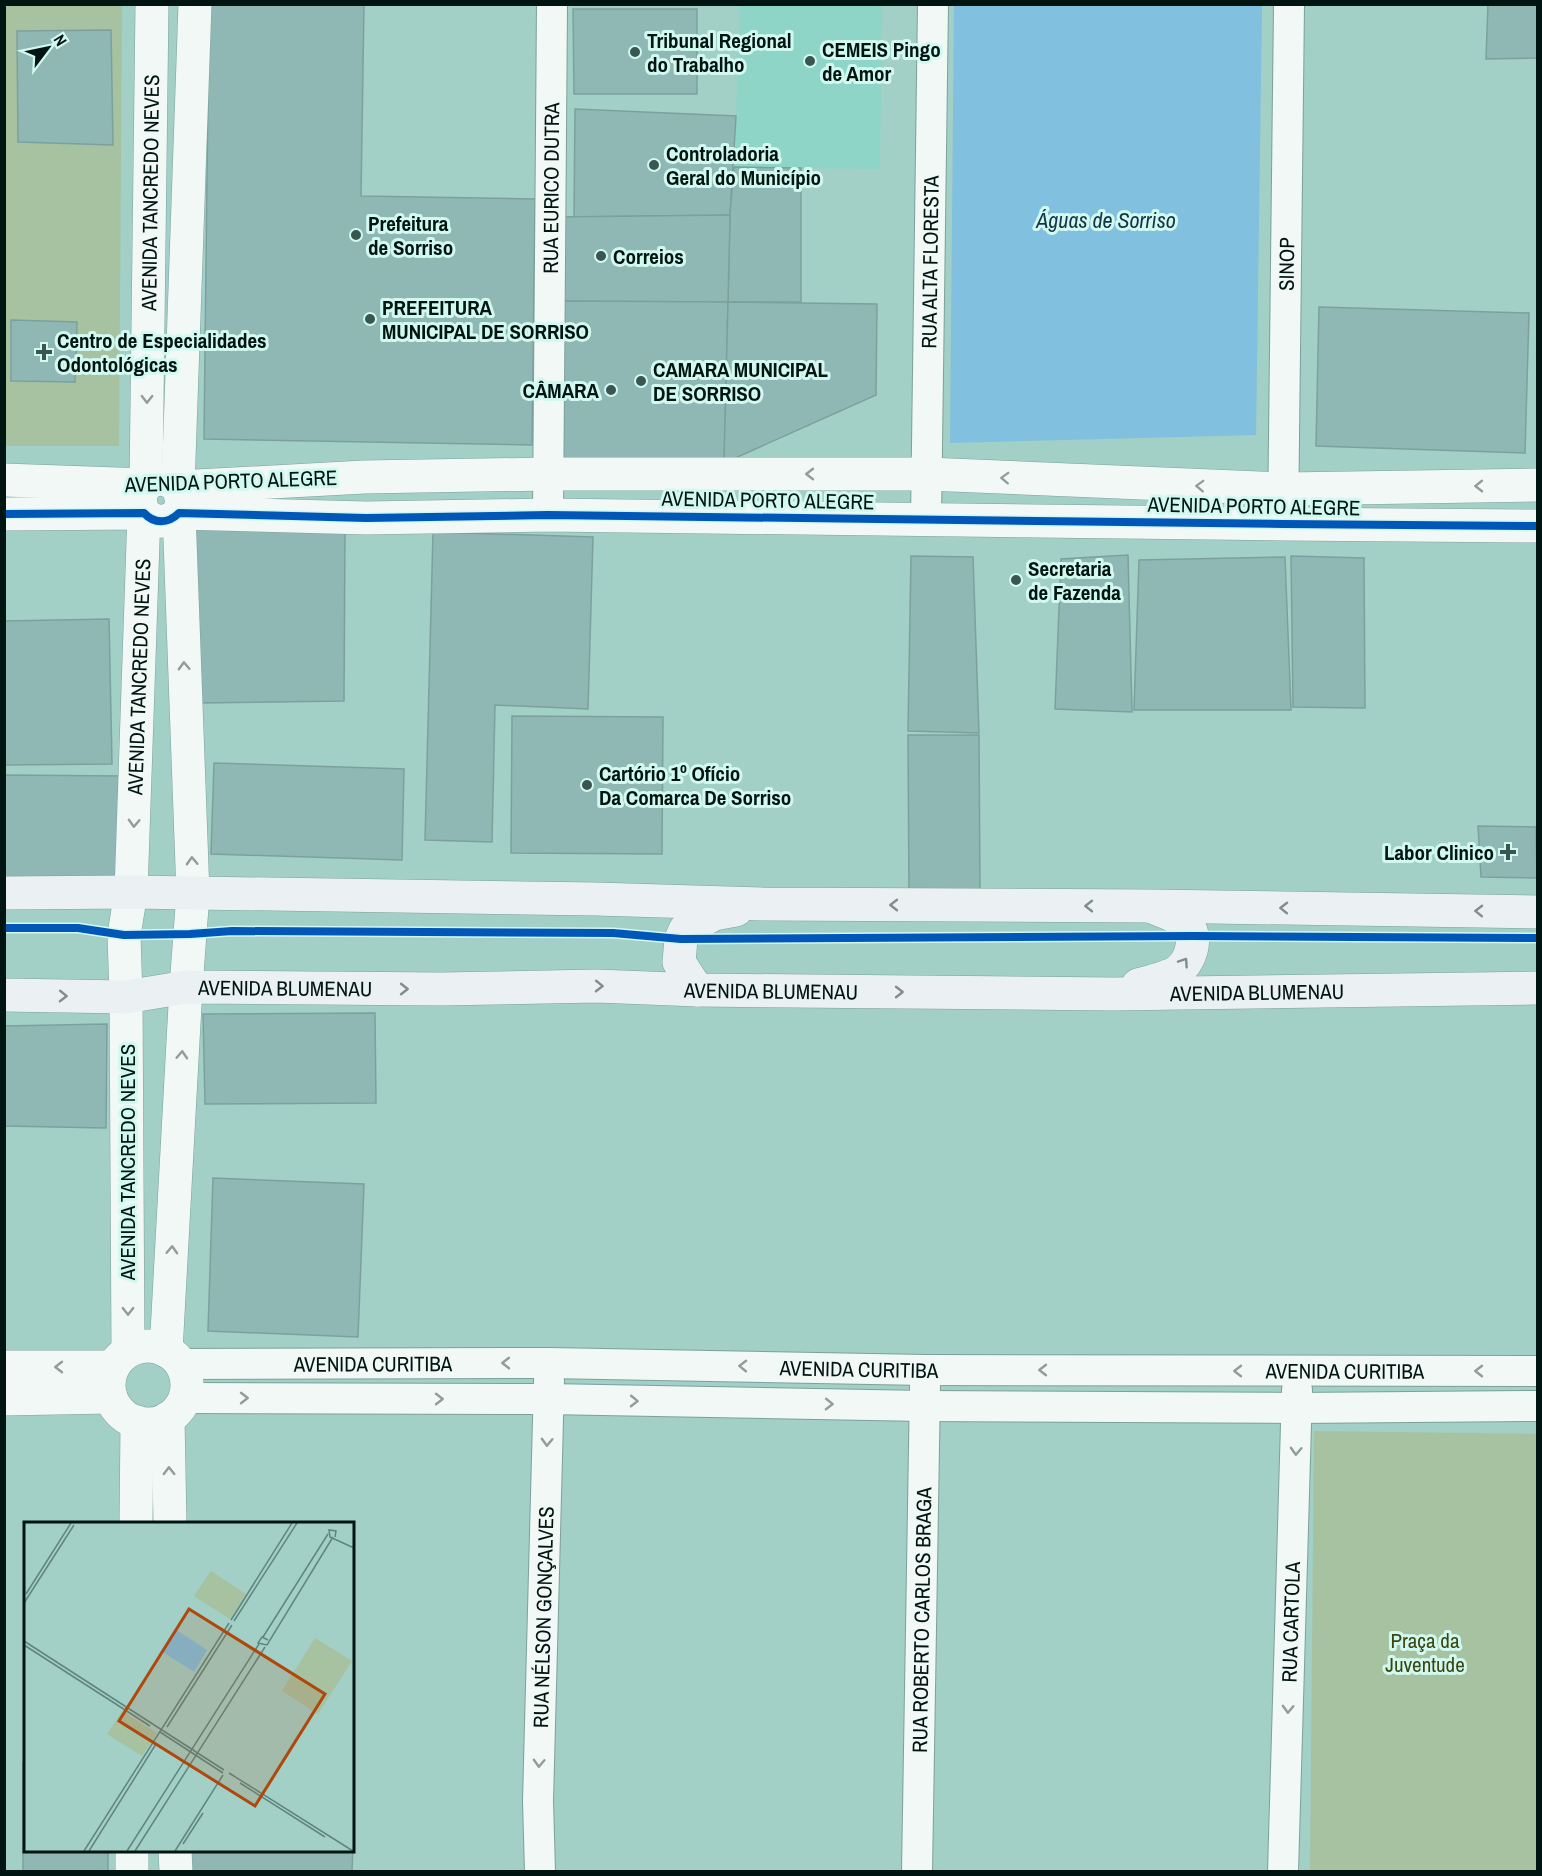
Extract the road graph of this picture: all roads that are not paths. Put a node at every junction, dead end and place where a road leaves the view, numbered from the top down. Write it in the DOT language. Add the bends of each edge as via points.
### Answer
graph roads {
  1 [pos="152,4"];
  2 [pos="195,4"];
  3 [pos="552,4"];
  4 [pos="933,4"];
  5 [pos="1289,4"];
  6 [pos="548,474"];
  7 [pos="927,474"];
  8 [pos="364,477"];
  9 [pos="4,480"];
  10 [pos="1538,485"];
  11 [pos="1285,489"];
  12 [pos="145,499"];
  13 [pos="178,500"];
  14 [pos="4,514"];
  15 [pos="548,515"];
  16 [pos="366,518"];
  17 [pos="926,520"];
  18 [pos="1283,524"];
  19 [pos="1538,526"];
  20 [pos="131,892"];
  21 [pos="4,893"];
  22 [pos="193,894"];
  23 [pos="762,904"];
  24 [pos="1151,906"];
  25 [pos="1538,912"];
  26 [pos="186,987"];
  27 [pos="1538,988"];
  28 [pos="697,990"];
  29 [pos="1113,994"];
  30 [pos="4,995"];
  31 [pos="126,997"];
  32 [pos="174,1357"];
  33 [pos="549,1363"];
  34 [pos="4,1367"];
  35 [pos="925,1370"];
  36 [pos="1538,1371"];
  37 [pos="118,1372"];
  38 [pos="1297,1372"];
  39 [pos="4,1399"];
  40 [pos="548,1399"];
  41 [pos="924,1406"];
  42 [pos="1538,1406"];
  43 [pos="1297,1408"];
  44 [pos="164,1413"];
  45 [pos="137,1522"];
  46 [pos="170,1522"];
  47 [pos="132,1852"];
  48 [pos="175,1852"];
  49 [pos="132,1872"];
  50 [pos="176,1872"];
  51 [pos="540,1872"];
  52 [pos="917,1872"];
  53 [pos="1283,1872"];
  1 -- 12 [label="street, AVENIDA TANCREDO NEVES, one-way"];
  2 -- 13 [label="street, AVENIDA TANCREDO NEVES"];
  3 -- 6 [label="street, RUA EURICO DUTRA"];
  4 -- 7 [label="street, RUA ALTA FLORESTA"];
  5 -- 11 [label="street, SINOP"];
  7 -- 6 [label="street, AVENIDA PORTO ALEGRE, one-way"];
  6 -- 8 [label="street, AVENIDA PORTO ALEGRE"];
  6 -- 15 [label="street, RUA EURICO DUTRA"];
  11 -- 7 [label="street, AVENIDA PORTO ALEGRE, one-way"];
  7 -- 17 [label="street, RUA ALTA FLORESTA"];
  8 -- 13 [label="street, AVENIDA PORTO ALEGRE"];
  8 -- 16 [label="street"];
  9 -- 12 [label="street, AVENIDA PORTO ALEGRE"];
  10 -- 11 [label="street, AVENIDA PORTO ALEGRE, one-way"];
  11 -- 18 [label="street, SINOP"];
  12 -- 13 [label="street, AVENIDA PORTO ALEGRE" via="153,520 161,522 175,518"];
  12 -- 14 [label="street, AVENIDA PORTO ALEGRE"];
  12 -- 20 [label="street, AVENIDA TANCREDO NEVES, one-way"];
  13 -- 16 [label="street, AVENIDA PORTO ALEGRE"];
  22 -- 13 [label="street, AVENIDA TANCREDO NEVES, one-way"];
  15 -- 16 [label="street, AVENIDA PORTO ALEGRE"];
  15 -- 17 [label="street, AVENIDA PORTO ALEGRE"];
  17 -- 18 [label="street, AVENIDA PORTO ALEGRE"];
  18 -- 19 [label="street, AVENIDA PORTO ALEGRE"];
  20 -- 21 [label="main road"];
  20 -- 22 [label="main road"];
  20 -- 31 [label="street, AVENIDA TANCREDO NEVES" via="124,935"];
  22 -- 23 [label="main road"];
  22 -- 26 [label="street, AVENIDA TANCREDO NEVES"];
  24 -- 23 [label="main road, one-way"];
  23 -- 28 [label="main road" via="714,915 685,930 679,962"];
  25 -- 24 [label="main road, one-way"];
  29 -- 24 [label="main road, one-way" via="1177,972 1191,951 1193,936 1185,922"];
  26 -- 28 [label="main road, AVENIDA BLUMENAU, one-way" via="597,986"];
  26 -- 31 [label="main road, AVENIDA BLUMENAU"];
  32 -- 26 [label="street, AVENIDA TANCREDO NEVES, one-way"];
  27 -- 29 [label="main road, AVENIDA BLUMENAU"];
  28 -- 29 [label="main road, AVENIDA BLUMENAU, one-way"];
  30 -- 31 [label="main road, AVENIDA BLUMENAU, one-way"];
  31 -- 37 [label="street, AVENIDA TANCREDO NEVES, one-way"];
  33 -- 32 [label="street, AVENIDA CURITIBA, one-way"];
  32 -- 37 [label="street" via="154,1346 141,1346"];
  32 -- 44 [label="street" via="187,1380"];
  35 -- 33 [label="street, AVENIDA CURITIBA, one-way"];
  33 -- 40 [label="street, RUA NÉLSON GONÇALVES"];
  37 -- 34 [label="street, one-way"];
  38 -- 35 [label="street, AVENIDA CURITIBA, one-way"];
  35 -- 41 [label="street, RUA ROBERTO CARLOS BRAGA"];
  36 -- 38 [label="street, AVENIDA CURITIBA, one-way"];
  37 -- 39 [label="street"];
  37 -- 44 [label="street" via="117,1408 126,1417"];
  38 -- 43 [label="street, RUA CARTOLA"];
  40 -- 41 [label="street, AVENIDA CURITIBA, one-way"];
  44 -- 40 [label="street, AVENIDA CURITIBA, one-way"];
  40 -- 51 [label="street, RUA NÉLSON GONÇALVES, one-way" via="537,1801"];
  41 -- 43 [label="street, AVENIDA CURITIBA"];
  41 -- 52 [label="street, RUA ROBERTO CARLOS BRAGA"];
  42 -- 43 [label="street, AVENIDA CURITIBA"];
  43 -- 53 [label="street, RUA CARTOLA, one-way"];
  44 -- 45 [label="street"];
  46 -- 44 [label="street, one-way"];
  47 -- 49 [label="street"];
  48 -- 50 [label="street"];
}
